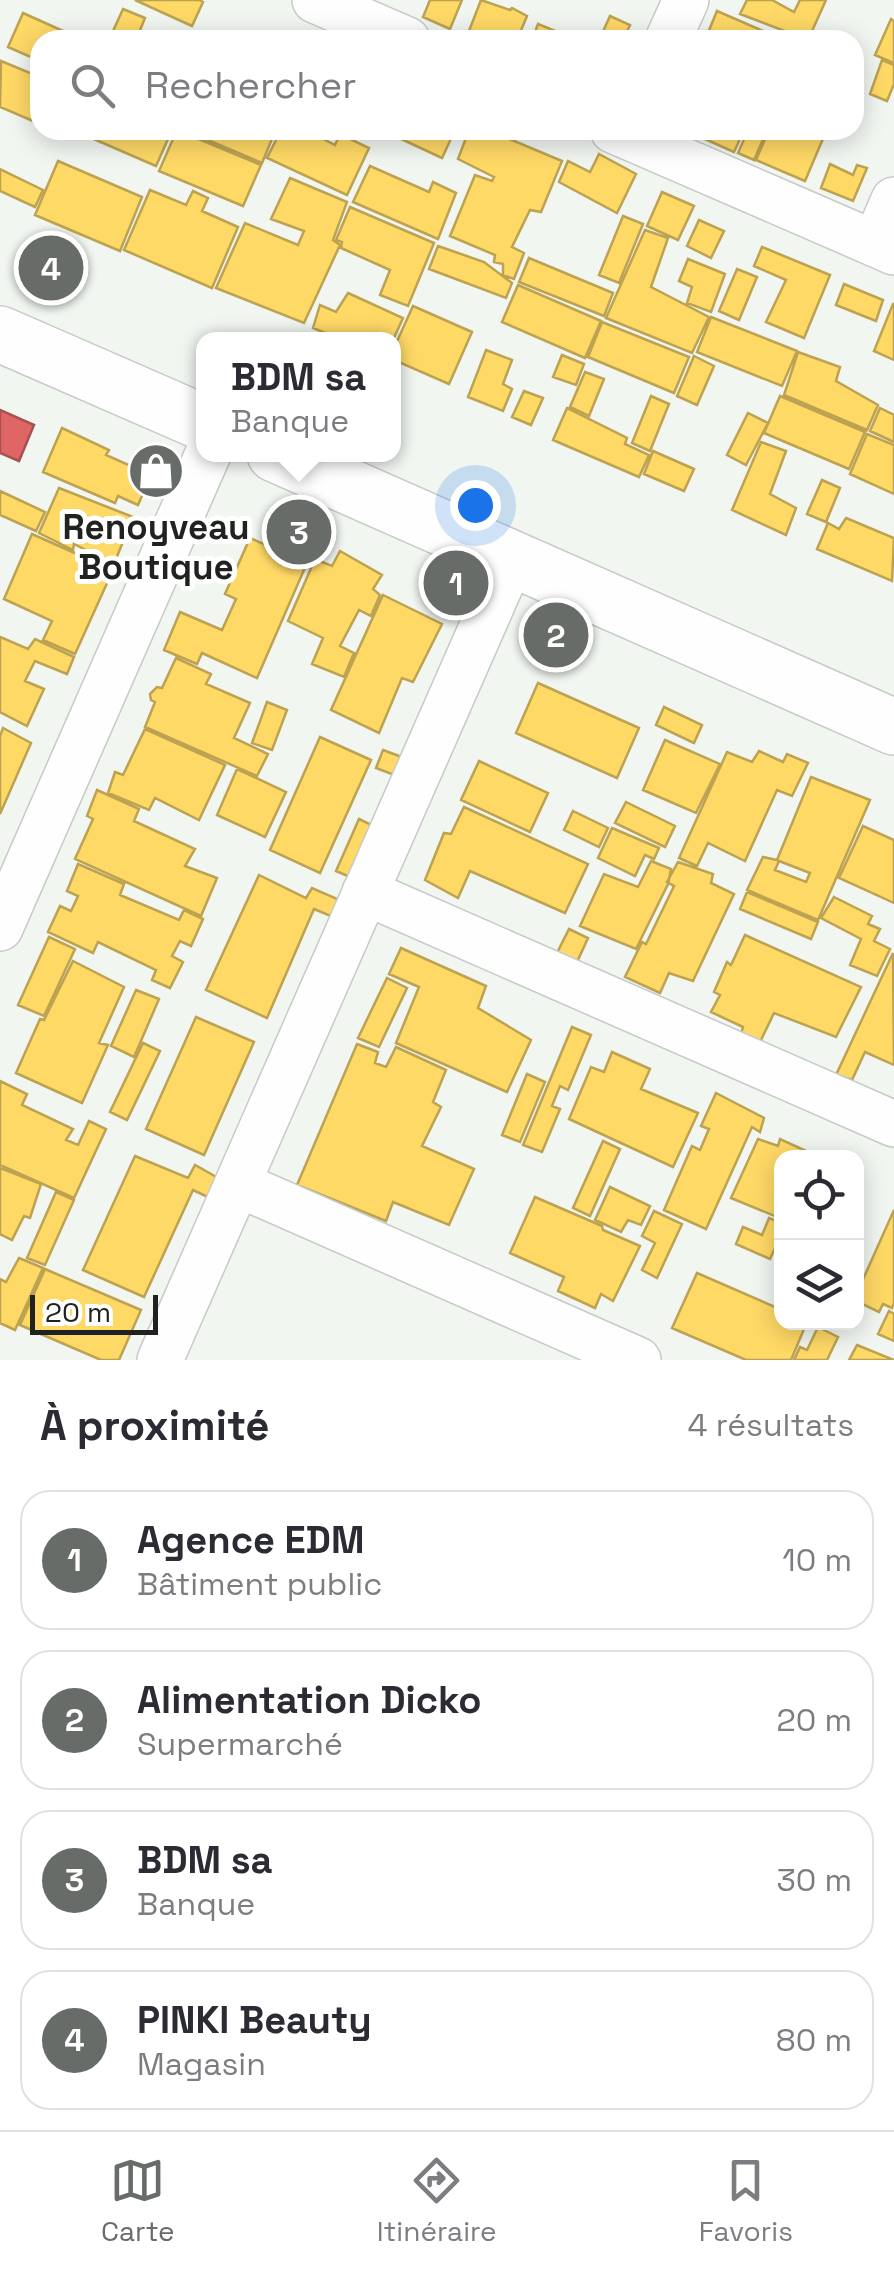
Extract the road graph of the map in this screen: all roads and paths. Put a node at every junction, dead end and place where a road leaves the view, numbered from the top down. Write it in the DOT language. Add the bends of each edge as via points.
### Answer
graph roads {
  1 [pos="315,0"];
  2 [pos="686,0"];
  3 [pos="388,22"];
  4 [pos="672,30"];
  5 [pos="641,140"];
  6 [pos="894,200"];
  7 [pos="885,248"];
  8 [pos="0,334"];
  9 [pos="196,420"];
  10 [pos="204,462"];
  11 [pos="293,462"];
  12 [pos="512,559"];
  13 [pos="894,727"];
  14 [pos="365,892"];
  15 [pos="0,928"];
  16 [pos="894,1124"];
  17 [pos="238,1184"];
  18 [pos="160,1360"];
  19 [pos="638,1360"];
  1 -- 3 [label="street"];
  2 -- 4 [label="street"];
  5 -- 7 [label="street"];
  6 -- 7 [label="street"];
  8 -- 9 [label="main road"];
  10 -- 15 [label="street"];
  11 -- 12 [label="main road"];
  12 -- 13 [label="main road"];
  12 -- 14 [label="street"];
  14 -- 16 [label="street"];
  14 -- 17 [label="street"];
  17 -- 18 [label="street"];
  17 -- 19 [label="street"];
}
